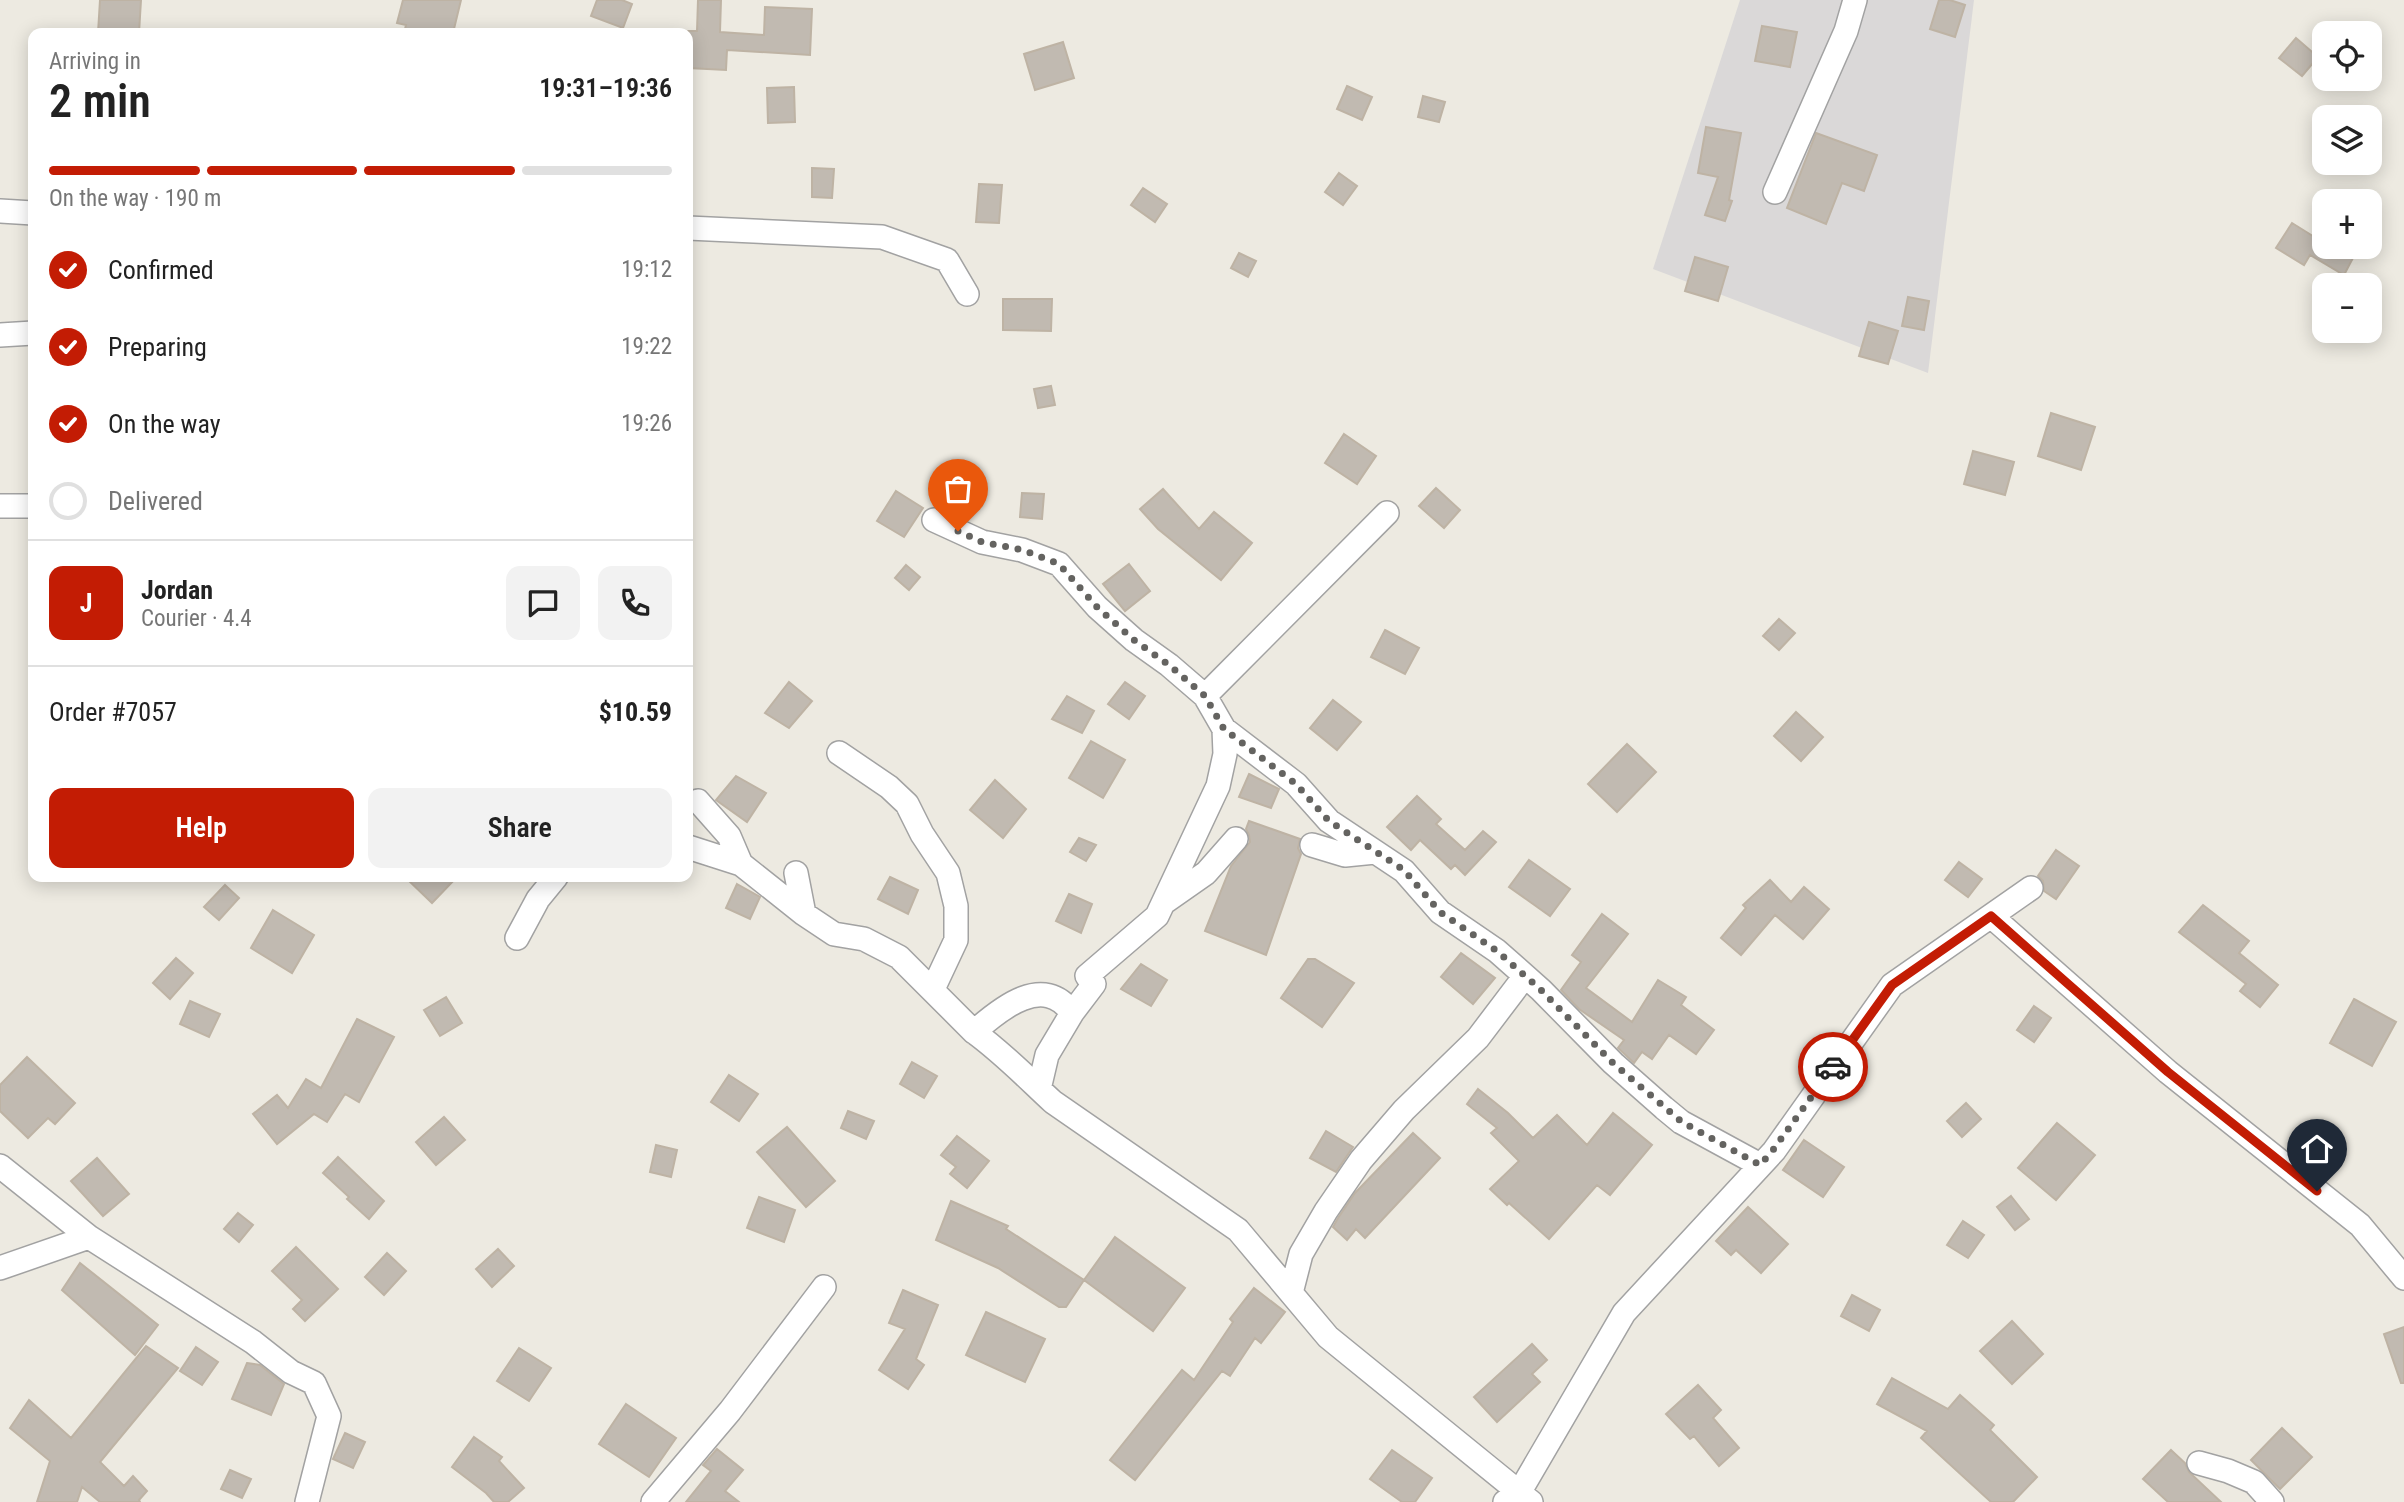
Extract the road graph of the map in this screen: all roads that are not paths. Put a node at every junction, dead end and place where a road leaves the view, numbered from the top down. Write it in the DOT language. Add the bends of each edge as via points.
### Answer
graph roads {
  1 [pos="1855,0"];
  2 [pos="1775,192"];
  3 [pos="0,211"];
  4 [pos="28,213"];
  5 [pos="693,228"];
  6 [pos="967,294"];
  7 [pos="28,333"];
  8 [pos="0,335"];
  9 [pos="0,506"];
  10 [pos="28,506"];
  11 [pos="1387,513"];
  12 [pos="934,520"];
  13 [pos="1205,696"];
  14 [pos="1224,729"];
  15 [pos="839,753"];
  16 [pos="698,801"];
  17 [pos="1236,839"];
  18 [pos="1312,845"];
  19 [pos="693,849"];
  20 [pos="1375,852"];
  21 [pos="741,864"];
  22 [pos="796,873"];
  23 [pos="552,882"];
  24 [pos="2031,888"];
  25 [pos="1164,903"];
  26 [pos="804,914"];
  27 [pos="1991,916"];
  28 [pos="517,938"];
  29 [pos="1525,976"];
  30 [pos="933,989"];
  31 [pos="1072,1013"];
  32 [pos="974,1032"];
  33 [pos="1039,1089"];
  34 [pos="1760,1165"];
  35 [pos="0,1166"];
  36 [pos="89,1237"];
  37 [pos="0,1268"];
  38 [pos="2404,1278"];
  39 [pos="824,1287"];
  40 [pos="1291,1293"];
  41 [pos="2199,1463"];
  42 [pos="1519,1499"];
  43 [pos="307,1502"];
  44 [pos="653,1502"];
  45 [pos="2272,1502"];
  1 -- 2 [label="street" via="1846,31"];
  3 -- 4 [label="street"];
  5 -- 6 [label="street" via="882,237 947,260"];
  7 -- 8 [label="street"];
  9 -- 10 [label="street"];
  11 -- 13 [label="street"];
  12 -- 13 [label="street" via="982,542 1023,550 1059,564 1097,607"];
  13 -- 14 [label="street"];
  14 -- 20 [label="street" via="1296,784 1329,821"];
  14 -- 25 [label="street" via="1225,754 1218,786"];
  15 -- 30 [label="street" via="907,804 948,873 956,905 956,940"];
  16 -- 21 [label="street" via="729,836"];
  17 -- 25 [label="street" via="1206,873"];
  18 -- 20 [label="street" via="1345,855"];
  19 -- 21 [label="street"];
  20 -- 29 [label="street" via="1404,870 1440,912"];
  21 -- 26 [label="street"];
  22 -- 26 [label="street"];
  23 -- 28 [label="street"];
  24 -- 27 [label="street"];
  25 -- 31 [label="street" via="1157,916 1087,976 1094,984"];
  26 -- 30 [label="street" via="834,934 864,939 899,957"];
  27 -- 34 [label="street" via="1892,985"];
  27 -- 38 [label="street" via="2168,1072 2360,1225"];
  29 -- 34 [label="street" via="1664,1108"];
  29 -- 40 [label="street" via="1478,1038 1404,1110 1361,1160 1301,1254"];
  30 -- 32 [label="street"];
  31 -- 32 [label="street" via="1052,995 1033,996 1012,1003"];
  31 -- 33 [label="street" via="1047,1055"];
  32 -- 33 [label="street"];
  33 -- 40 [label="street" via="1238,1230"];
  34 -- 42 [label="street" via="1624,1313"];
  35 -- 36 [label="street"];
  36 -- 37 [label="street"];
  36 -- 43 [label="street" via="314,1383 329,1416"];
  39 -- 44 [label="street" via="730,1411"];
  40 -- 42 [label="street" via="1328,1337"];
  41 -- 45 [label="street" via="2254,1482"];
}
